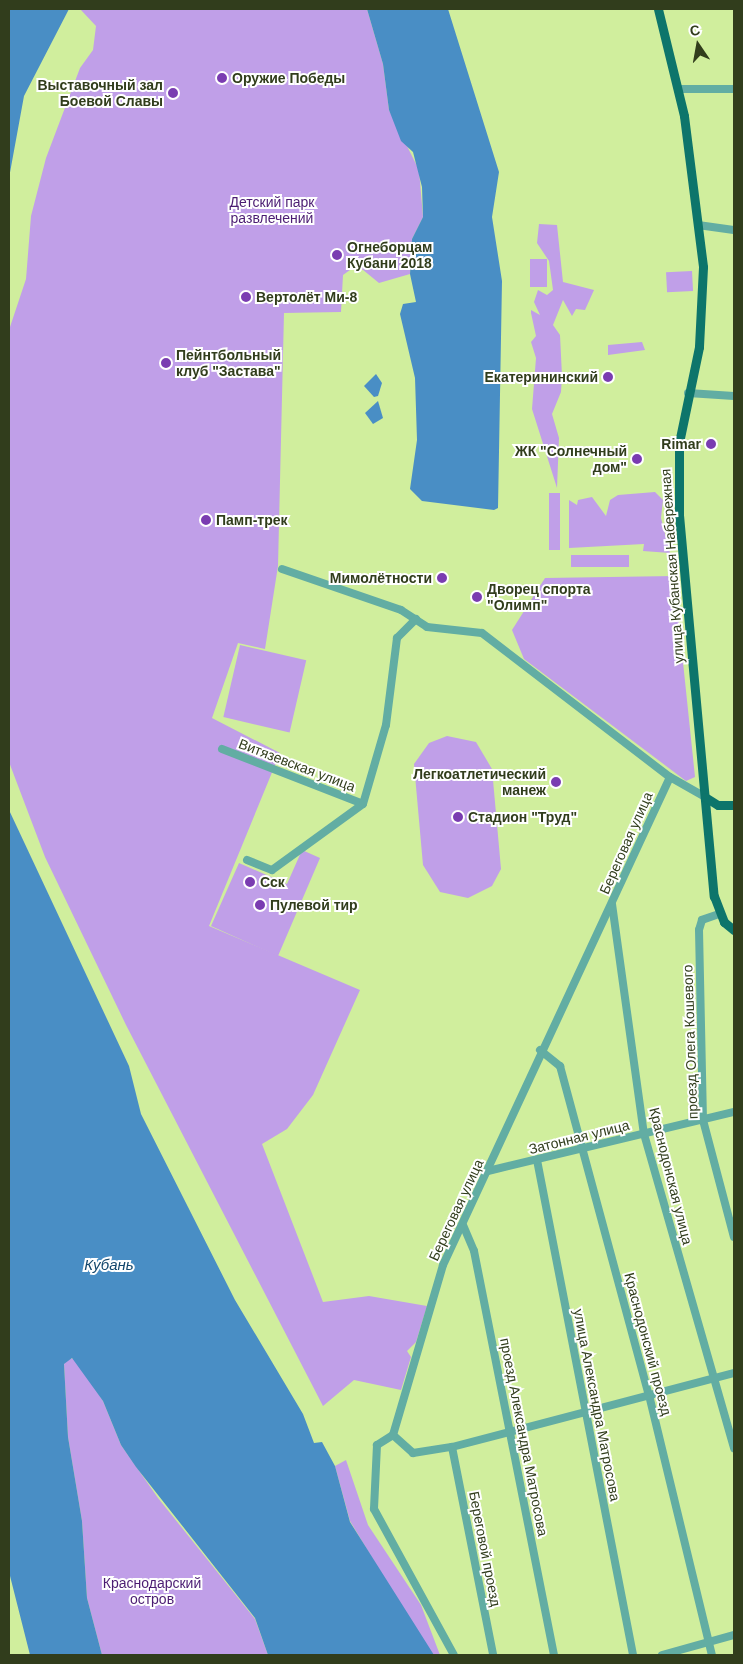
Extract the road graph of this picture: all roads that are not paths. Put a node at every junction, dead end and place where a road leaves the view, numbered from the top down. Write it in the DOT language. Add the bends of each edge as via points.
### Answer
graph roads {
  1 [pos="658,9"];
  2 [pos="678,89"];
  3 [pos="734,89"];
  4 [pos="698,225"];
  5 [pos="734,230"];
  6 [pos="688,393"];
  7 [pos="734,396"];
  8 [pos="282,569"];
  9 [pos="416,619"];
  10 [pos="222,749"];
  11 [pos="670,777"];
  12 [pos="705,797"];
  13 [pos="363,804"];
  14 [pos="734,805"];
  15 [pos="247,860"];
  16 [pos="612,904"];
  17 [pos="719,914"];
  18 [pos="734,930"];
  19 [pos="540,1050"];
  20 [pos="734,1112"];
  21 [pos="704,1120"];
  22 [pos="644,1134"];
  23 [pos="582,1149"];
  24 [pos="537,1160"];
  25 [pos="488,1171"];
  26 [pos="463,1225"];
  27 [pos="734,1237"];
  28 [pos="734,1373"];
  29 [pos="713,1378"];
  30 [pos="649,1395"];
  31 [pos="586,1413"];
  32 [pos="511,1432"];
  33 [pos="393,1435"];
  34 [pos="452,1447"];
  35 [pos="734,1448"];
  36 [pos="734,1635"];
  37 [pos="709,1642"];
  38 [pos="454,1655"];
  39 [pos="493,1655"];
  40 [pos="554,1655"];
  41 [pos="633,1655"];
  42 [pos="662,1655"];
  43 [pos="712,1655"];
  1 -- 2 [label="main road, улица Кубанская Набережная"];
  2 -- 3 [label="street"];
  2 -- 4 [label="main road, улица Кубанская Набережная"];
  4 -- 5 [label="street"];
  4 -- 6 [label="main road, улица Кубанская Набережная" via="704,309"];
  6 -- 7 [label="street"];
  6 -- 12 [label="main road, улица Кубанская Набережная" via="679,443 678,487"];
  8 -- 9 [label="street"];
  9 -- 11 [label="street" via="427,627 482,633 492,638"];
  9 -- 13 [label="street" via="397,638 386,725"];
  10 -- 13 [label="street, Витязевская улица"];
  11 -- 12 [label="street"];
  11 -- 16 [label="street, Береговая улица"];
  12 -- 14 [label="main road" via="718,805"];
  12 -- 17 [label="main road, улица Кубанская Набережная"];
  13 -- 15 [label="street" via="272,870"];
  16 -- 19 [label="street, Береговая улица" via="596,927"];
  16 -- 22 [label="street, Краснодонская улица"];
  17 -- 18 [label="main road"];
  17 -- 21 [label="street, проезд Олега Кошевого" via="702,920 699,930"];
  19 -- 23 [label="street, Краснодонский проезд" via="560,1066"];
  19 -- 25 [label="street, Береговая улица"];
  20 -- 21 [label="street, Затонная улица"];
  21 -- 22 [label="street, Затонная улица"];
  21 -- 27 [label="street, проезд Олега Кошевого"];
  22 -- 23 [label="street, Затонная улица"];
  22 -- 29 [label="street, Краснодонская улица"];
  23 -- 24 [label="street, Затонная улица"];
  23 -- 30 [label="street, Краснодонский проезд"];
  24 -- 25 [label="street, Затонная улица"];
  24 -- 31 [label="street, улица Александра Матросова"];
  25 -- 26 [label="street, Береговая улица"];
  26 -- 32 [label="street, проезд Александра Матросова" via="474,1251"];
  26 -- 33 [label="street, Береговая улица" via="443,1265"];
  28 -- 29 [label="street"];
  29 -- 30 [label="street"];
  29 -- 35 [label="street, Краснодонская улица"];
  30 -- 31 [label="street"];
  30 -- 37 [label="street, Краснодонский проезд"];
  31 -- 32 [label="street"];
  31 -- 41 [label="street, улица Александра Матросова"];
  32 -- 34 [label="street"];
  32 -- 40 [label="street, проезд Александра Матросова"];
  33 -- 34 [label="street" via="413,1453"];
  33 -- 38 [label="street, Береговая улица" via="377,1445 374,1509"];
  34 -- 39 [label="street, Береговой проезд"];
  36 -- 37 [label="street"];
  37 -- 42 [label="street"];
  37 -- 43 [label="street, Краснодонский проезд"];
}
